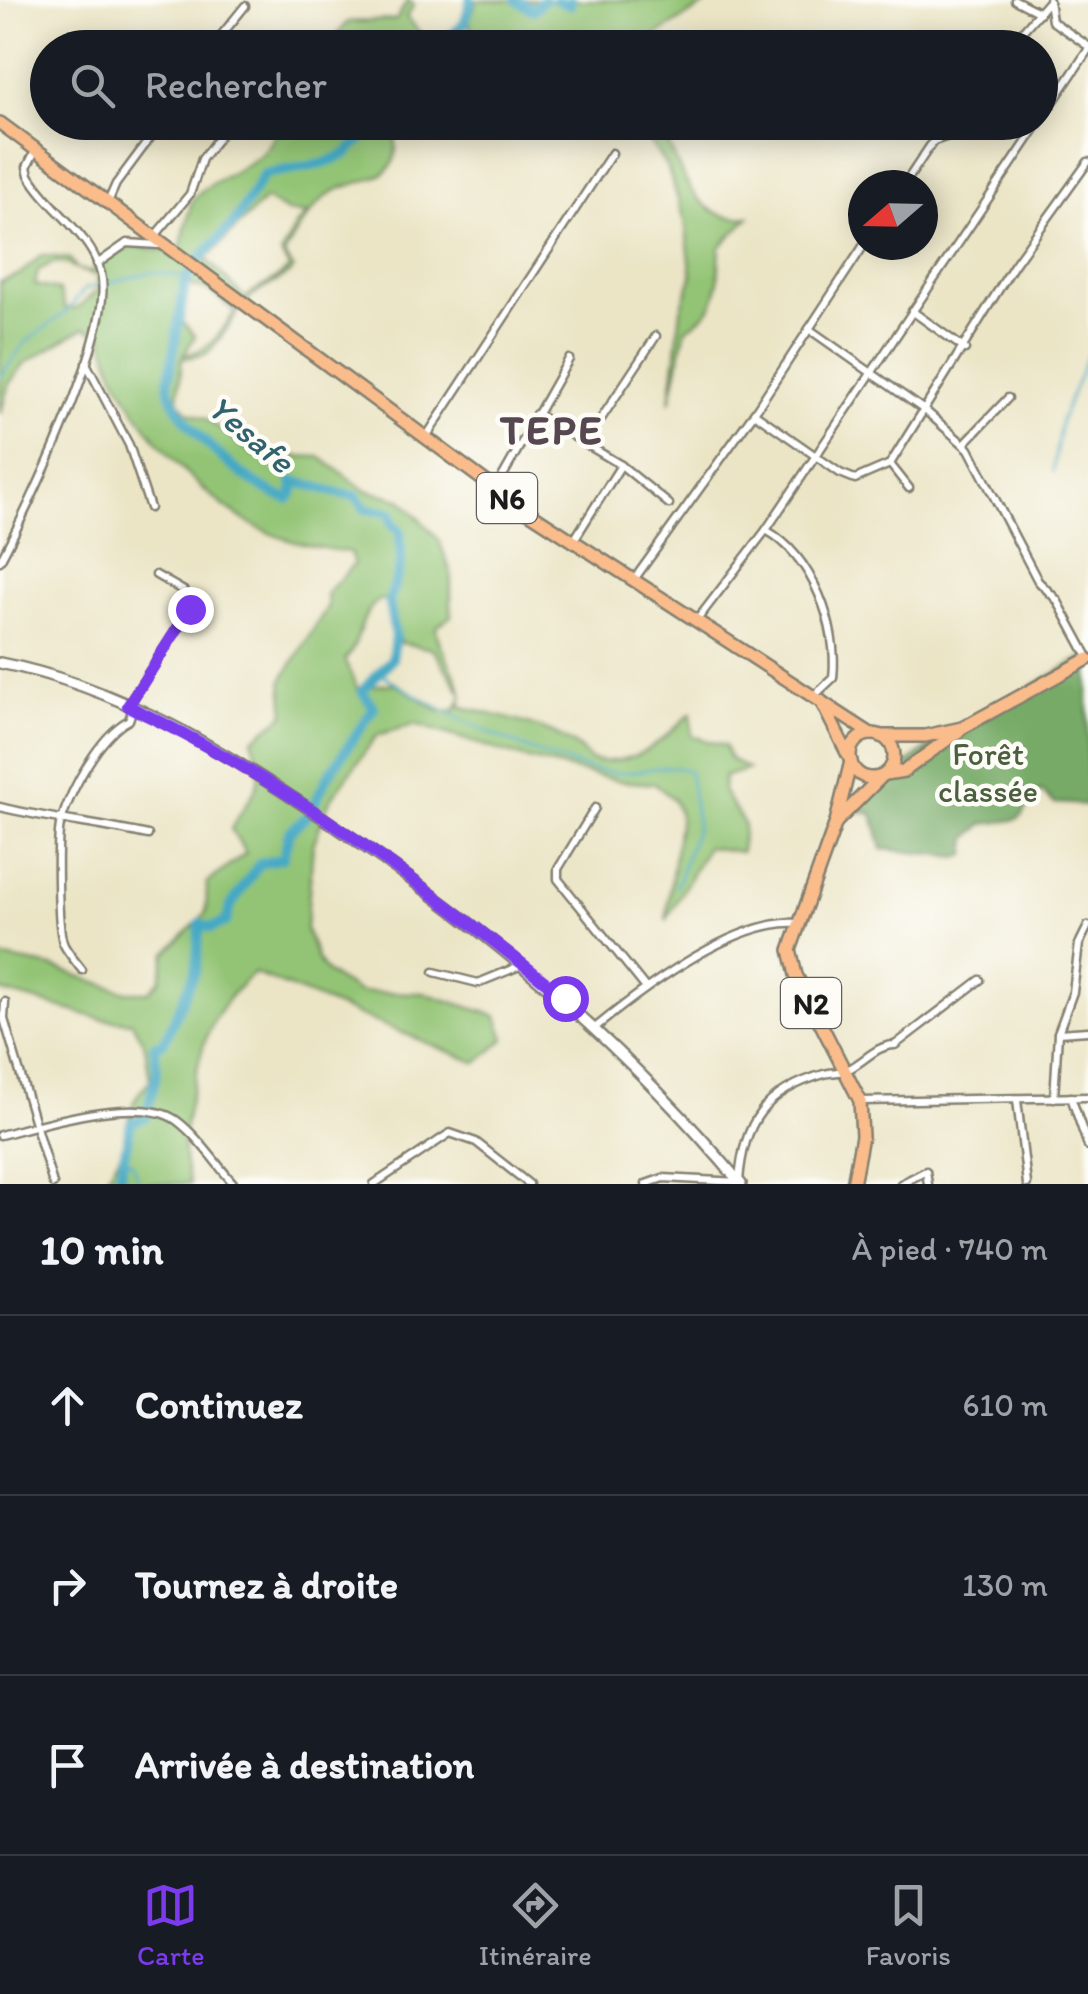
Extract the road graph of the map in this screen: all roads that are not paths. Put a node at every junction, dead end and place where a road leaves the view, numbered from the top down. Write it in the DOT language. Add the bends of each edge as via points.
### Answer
graph roads {
  1 [pos="1015,0"];
  2 [pos="1049,1"];
  3 [pos="245,6"];
  4 [pos="1038,12"];
  5 [pos="1051,16"];
  6 [pos="226,30"];
  7 [pos="1023,30"];
  8 [pos="1088,48"];
  9 [pos="1058,93"];
  10 [pos="0,122"];
  11 [pos="149,140"];
  12 [pos="217,140"];
  13 [pos="938,140"];
  14 [pos="1027,140"];
  15 [pos="933,142"];
  16 [pos="35,150"];
  17 [pos="612,152"];
  18 [pos="1088,162"];
  19 [pos="914,170"];
  20 [pos="108,202"];
  21 [pos="159,242"];
  22 [pos="854,260"];
  23 [pos="98,264"];
  24 [pos="912,311"];
  25 [pos="809,329"];
  26 [pos="656,336"];
  27 [pos="965,349"];
  28 [pos="569,359"];
  29 [pos="86,361"];
  30 [pos="871,373"];
  31 [pos="1008,398"];
  32 [pos="754,412"];
  33 [pos="926,412"];
  34 [pos="536,414"];
  35 [pos="426,438"];
  36 [pos="585,443"];
  37 [pos="964,444"];
  38 [pos="816,454"];
  39 [pos="890,464"];
  40 [pos="620,465"];
  41 [pos="910,488"];
  42 [pos="496,489"];
  43 [pos="669,504"];
  44 [pos="150,508"];
  45 [pos="766,530"];
  46 [pos="573,542"];
  47 [pos="0,561"];
  48 [pos="156,575"];
  49 [pos="633,581"];
  50 [pos="696,621"];
  51 [pos="1088,658"];
  52 [pos="0,663"];
  53 [pos="817,699"];
  54 [pos="131,707"];
  55 [pos="962,728"];
  56 [pos="876,735"];
  57 [pos="851,761"];
  58 [pos="883,775"];
  59 [pos="0,807"];
  60 [pos="594,808"];
  61 [pos="62,818"];
  62 [pos="836,822"];
  63 [pos="148,835"];
  64 [pos="797,923"];
  65 [pos="1088,926"];
  66 [pos="523,964"];
  67 [pos="82,970"];
  68 [pos="434,972"];
  69 [pos="980,980"];
  70 [pos="645,987"];
  71 [pos="5,1002"];
  72 [pos="596,1027"];
  73 [pos="1088,1031"];
  74 [pos="1058,1033"];
  75 [pos="13,1043"];
  76 [pos="0,1046"];
  77 [pos="846,1070"];
  78 [pos="1070,1097"];
  79 [pos="1088,1097"];
  80 [pos="1054,1098"];
  81 [pos="1017,1100"];
  82 [pos="860,1102"];
  83 [pos="36,1126"];
  84 [pos="0,1134"];
  85 [pos="1088,1146"];
  86 [pos="740,1183"];
  87 [pos="53,1184"];
  88 [pos="234,1184"];
  89 [pos="374,1184"];
  90 [pos="529,1184"];
  91 [pos="646,1184"];
  92 [pos="853,1184"];
  93 [pos="901,1184"];
  94 [pos="928,1184"];
  95 [pos="1028,1184"];
  1 -- 4 [label="street"];
  2 -- 4 [label="street"];
  2 -- 5 [label="street"];
  3 -- 6 [label="street"];
  4 -- 5 [label="street"];
  4 -- 7 [label="street"];
  5 -- 8 [label="street"];
  8 -- 9 [label="street"];
  10 -- 16 [label="highway, N6"];
  11 -- 20 [label="street"];
  12 -- 21 [label="street"];
  13 -- 15 [label="street"];
  14 -- 24 [label="street"];
  15 -- 19 [label="street"];
  16 -- 20 [label="highway, N6"];
  16 -- 23 [label="street" via="28,175"];
  17 -- 35 [label="street"];
  18 -- 27 [label="street" via="1014,265"];
  20 -- 21 [label="highway, N6"];
  21 -- 23 [label="street" via="127,243"];
  21 -- 35 [label="highway, N6"];
  22 -- 25 [label="street"];
  23 -- 29 [label="street" via="102,292"];
  24 -- 27 [label="street"];
  24 -- 30 [label="street"];
  25 -- 30 [label="street"];
  25 -- 32 [label="street"];
  26 -- 36 [label="street"];
  27 -- 33 [label="street"];
  28 -- 34 [label="street"];
  29 -- 44 [label="street"];
  29 -- 47 [label="street" via="45,470"];
  30 -- 33 [label="street"];
  30 -- 38 [label="street"];
  31 -- 37 [label="street"];
  32 -- 38 [label="street"];
  32 -- 49 [label="street"];
  33 -- 37 [label="street"];
  33 -- 39 [label="street"];
  34 -- 36 [label="street"];
  34 -- 42 [label="street"];
  35 -- 42 [label="highway, N6"];
  36 -- 40 [label="street"];
  37 -- 51 [label="street" via="1038,582 1057,600"];
  38 -- 39 [label="street" via="855,479"];
  38 -- 45 [label="street"];
  39 -- 41 [label="street"];
  40 -- 43 [label="street"];
  40 -- 46 [label="street"];
  42 -- 46 [label="highway, N6"];
  45 -- 50 [label="street"];
  45 -- 53 [label="street" via="802,560 832,624 833,678"];
  46 -- 49 [label="highway, N6"];
  48 -- 54 [label="street" via="184,591 190,609"];
  49 -- 50 [label="highway, N6"];
  50 -- 53 [label="highway, N6"];
  51 -- 55 [label="highway, N2"];
  52 -- 54 [label="street"];
  53 -- 56 [label="highway, N6"];
  53 -- 57 [label="highway"];
  54 -- 61 [label="street" via="130,720 113,729"];
  54 -- 66 [label="street" via="251,769"];
  55 -- 56 [label="highway, N2"];
  55 -- 58 [label="highway, N2" via="904,771"];
  56 -- 57 [label="highway" via="855,743"];
  56 -- 58 [label="highway" via="893,750"];
  57 -- 58 [label="highway" via="862,776"];
  57 -- 62 [label="highway, N2"];
  58 -- 62 [label="highway, N2"];
  59 -- 61 [label="street" via="44,820"];
  60 -- 70 [label="street" via="558,879"];
  61 -- 63 [label="street"];
  61 -- 67 [label="street" via="58,914 62,943"];
  62 -- 64 [label="highway, N2"];
  64 -- 70 [label="street" via="765,924"];
  64 -- 77 [label="highway, N2" via="792,963"];
  65 -- 74 [label="street"];
  66 -- 68 [label="street" via="478,983"];
  66 -- 72 [label="street"];
  69 -- 77 [label="street" via="895,1045"];
  70 -- 72 [label="street"];
  71 -- 75 [label="street"];
  72 -- 86 [label="street"];
  73 -- 74 [label="street"];
  74 -- 80 [label="street"];
  75 -- 76 [label="street"];
  75 -- 83 [label="street"];
  77 -- 82 [label="highway, N2"];
  77 -- 86 [label="street" via="800,1083 766,1103 752,1120"];
  78 -- 79 [label="street"];
  78 -- 80 [label="street"];
  78 -- 85 [label="street"];
  80 -- 81 [label="street"];
  81 -- 82 [label="street"];
  81 -- 95 [label="street"];
  82 -- 92 [label="highway, N2"];
  83 -- 84 [label="street"];
  83 -- 87 [label="street"];
  83 -- 88 [label="street" via="158,1111 179,1122"];
  86 -- 91 [label="street" via="663,1178"];
  89 -- 90 [label="street" via="450,1133 476,1142"];
  93 -- 94 [label="street" via="926,1172"];
}
